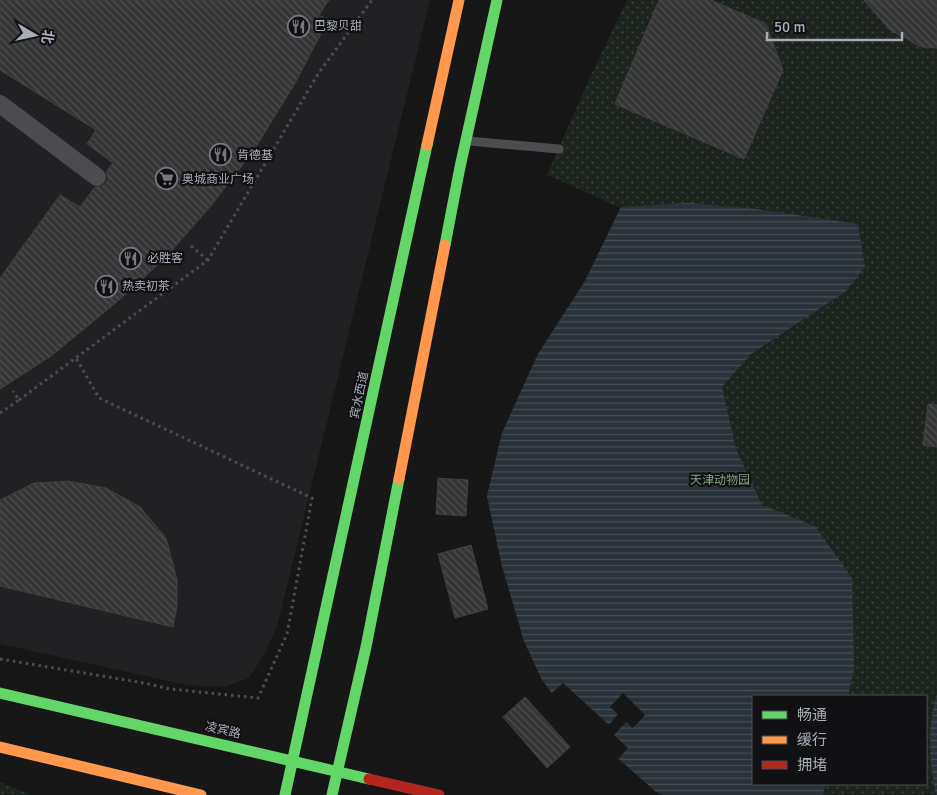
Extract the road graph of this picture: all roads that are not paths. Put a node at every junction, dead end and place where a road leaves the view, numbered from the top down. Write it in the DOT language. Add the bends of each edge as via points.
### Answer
graph roads {
  1 [pos="459,0"];
  2 [pos="497,0"];
  3 [pos="0,104"];
  4 [pos="466,141"];
  5 [pos="559,149"];
  6 [pos="97,177"];
  7 [pos="0,693"];
  8 [pos="0,747"];
  9 [pos="293,760"];
  10 [pos="338,772"];
  11 [pos="201,795"];
  12 [pos="285,795"];
  13 [pos="332,795"];
  14 [pos="439,795"];
  1 -- 9 [label="main road, 宾水西道"];
  2 -- 4 [label="main road"];
  3 -- 6 [label="street"];
  4 -- 5 [label="lane"];
  4 -- 10 [label="main road" via="366,647"];
  7 -- 9 [label="main road, 凌宾路"];
  8 -- 11 [label="main road"];
  9 -- 10 [label="main road, 凌宾路"];
  9 -- 12 [label="main road, 宾水西道"];
  10 -- 13 [label="main road"];
  10 -- 14 [label="main road, 凌宾路"];
}
